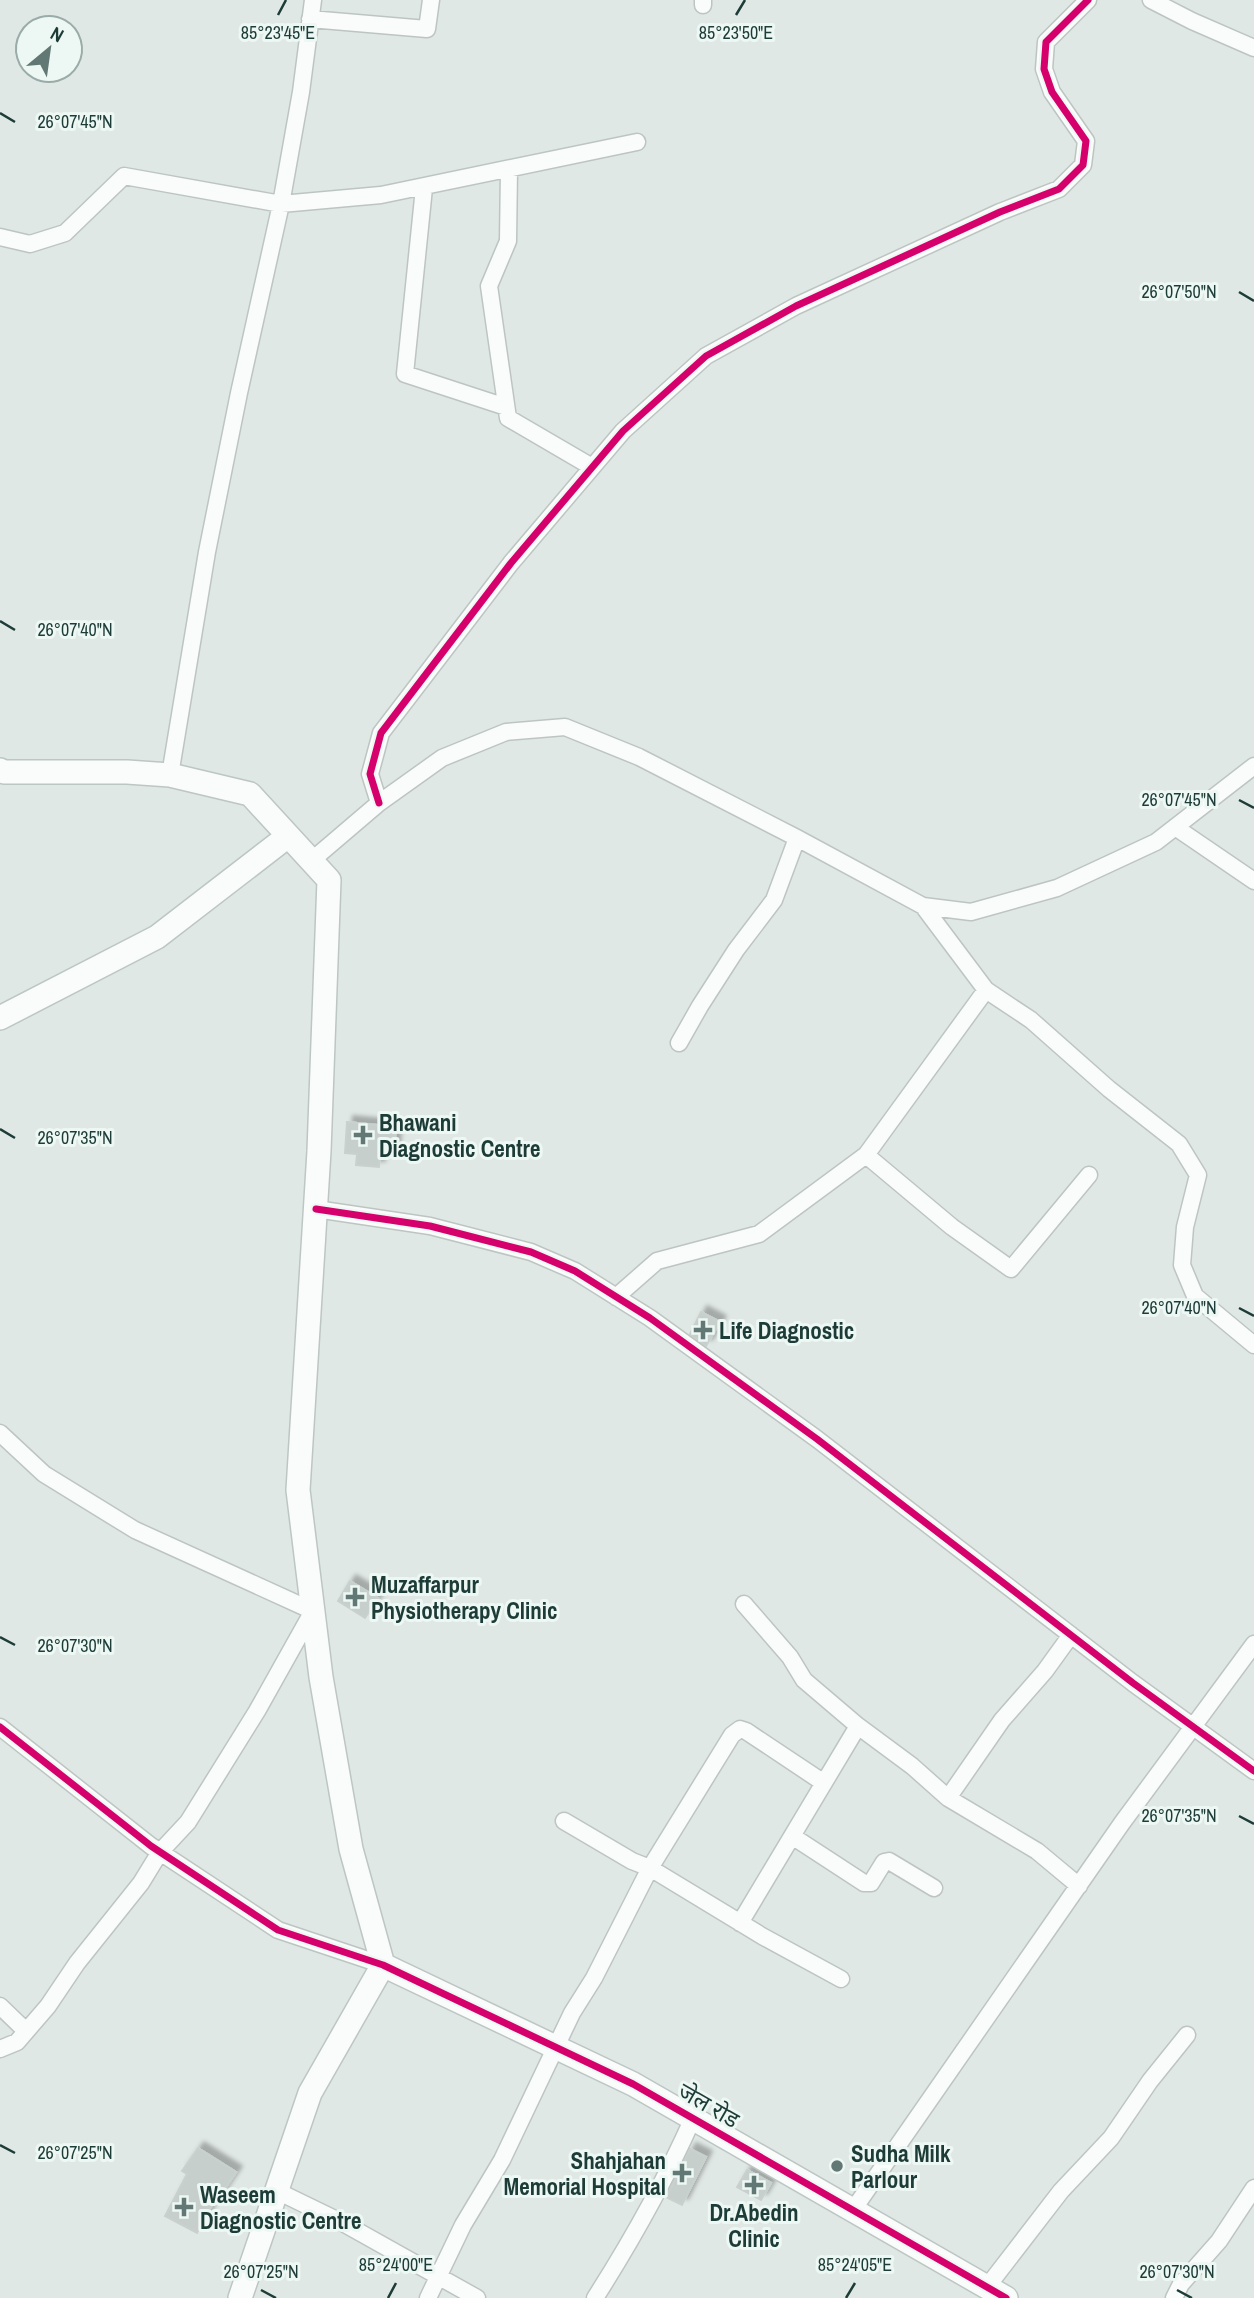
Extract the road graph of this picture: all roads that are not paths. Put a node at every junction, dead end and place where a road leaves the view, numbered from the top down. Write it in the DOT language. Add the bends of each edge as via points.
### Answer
graph roads {
  1 [pos="313,0"];
  2 [pos="431,0"];
  3 [pos="1088,0"];
  4 [pos="1151,0"];
  5 [pos="310,19"];
  6 [pos="1254,48"];
  7 [pos="637,142"];
  8 [pos="509,170"];
  9 [pos="424,188"];
  10 [pos="282,205"];
  11 [pos="0,237"];
  12 [pos="506,407"];
  13 [pos="592,467"];
  14 [pos="1254,766"];
  15 [pos="0,770"];
  16 [pos="170,775"];
  17 [pos="379,803"];
  18 [pos="1175,827"];
  19 [pos="288,836"];
  20 [pos="797,838"];
  21 [pos="312,861"];
  22 [pos="1254,881"];
  23 [pos="923,906"];
  24 [pos="986,990"];
  25 [pos="0,1018"];
  26 [pos="679,1043"];
  27 [pos="866,1155"];
  28 [pos="1089,1175"];
  29 [pos="316,1209"];
  30 [pos="616,1297"];
  31 [pos="1254,1345"];
  32 [pos="0,1433"];
  33 [pos="744,1604"];
  34 [pos="313,1611"];
  35 [pos="1071,1635"];
  36 [pos="1253,1648"];
  37 [pos="858,1726"];
  38 [pos="0,1727"];
  39 [pos="1195,1728"];
  40 [pos="1254,1771"];
  41 [pos="824,1783"];
  42 [pos="948,1798"];
  43 [pos="564,1821"];
  44 [pos="792,1836"];
  45 [pos="160,1852"];
  46 [pos="650,1868"];
  47 [pos="1079,1886"];
  48 [pos="934,1888"];
  49 [pos="740,1923"];
  50 [pos="383,1965"];
  51 [pos="841,1979"];
  52 [pos="0,2006"];
  53 [pos="26,2031"];
  54 [pos="1187,2035"];
  55 [pos="555,2047"];
  56 [pos="0,2049"];
  57 [pos="693,2118"];
  58 [pos="1254,2188"];
  59 [pos="277,2191"];
  60 [pos="853,2210"];
  61 [pos="438,2277"];
  62 [pos="997,2292"];
  63 [pos="240,2298"];
  64 [pos="428,2298"];
  65 [pos="477,2298"];
  66 [pos="595,2298"];
  67 [pos="1174,2298"];
  1 -- 5 [label="street"];
  2 -- 5 [label="street" via="427,29"];
  3 -- 13 [label="street" via="1046,42 1044,69 1052,92 1086,141 1083,165 1059,189 796,306 706,356 623,431"];
  4 -- 6 [label="street"];
  5 -- 10 [label="street"];
  7 -- 8 [label="street"];
  8 -- 9 [label="street"];
  8 -- 12 [label="street" via="508,241 489,286"];
  9 -- 10 [label="street"];
  9 -- 12 [label="street" via="405,374"];
  10 -- 11 [label="street" via="124,176 65,233 30,244"];
  10 -- 16 [label="street" via="207,552"];
  12 -- 13 [label="street" via="508,418"];
  13 -- 17 [label="street" via="511,563 381,733 370,774"];
  14 -- 18 [label="street"];
  15 -- 16 [label="main road"];
  16 -- 19 [label="main road" via="250,794"];
  17 -- 20 [label="street" via="442,758 506,732 565,727 639,757"];
  17 -- 21 [label="street"];
  18 -- 22 [label="street"];
  18 -- 23 [label="street" via="1156,842 1057,888 971,912"];
  19 -- 21 [label="main road"];
  19 -- 25 [label="main road" via="157,937"];
  20 -- 23 [label="street"];
  20 -- 26 [label="street" via="774,900 736,950"];
  21 -- 29 [label="main road" via="329,880"];
  23 -- 24 [label="street"];
  24 -- 27 [label="street"];
  24 -- 31 [label="street" via="1031,1020 1179,1144 1198,1175 1185,1227 1182,1265 1195,1296"];
  27 -- 28 [label="street" via="1011,1269"];
  27 -- 30 [label="street" via="759,1234 657,1261"];
  29 -- 30 [label="street" via="430,1226 531,1252 575,1271"];
  29 -- 34 [label="main road" via="298,1490"];
  30 -- 35 [label="street" via="817,1439"];
  32 -- 34 [label="street" via="44,1474 135,1530"];
  33 -- 37 [label="street" via="804,1680"];
  34 -- 45 [label="street" via="195,1811"];
  34 -- 50 [label="main road" via="351,1849"];
  35 -- 39 [label="street"];
  35 -- 42 [label="street" via="1002,1720"];
  36 -- 39 [label="street"];
  37 -- 41 [label="street"];
  37 -- 42 [label="street"];
  38 -- 45 [label="street"];
  39 -- 40 [label="street"];
  39 -- 47 [label="street"];
  41 -- 44 [label="street"];
  41 -- 46 [label="street" via="740,1729"];
  42 -- 47 [label="street" via="1037,1851"];
  43 -- 46 [label="street"];
  44 -- 48 [label="street" via="864,1883 871,1883 889,1861"];
  44 -- 49 [label="street"];
  45 -- 50 [label="street" via="278,1930"];
  45 -- 53 [label="street"];
  46 -- 49 [label="street"];
  46 -- 55 [label="street"];
  47 -- 60 [label="street"];
  49 -- 51 [label="street"];
  50 -- 55 [label="main road, जेल रोड"];
  50 -- 59 [label="main road" via="310,2094"];
  52 -- 53 [label="street"];
  53 -- 56 [label="street" via="17,2042"];
  54 -- 62 [label="street" via="1111,2138 1061,2191"];
  55 -- 57 [label="main road, जेल रोड"];
  55 -- 61 [label="street" via="502,2160"];
  57 -- 60 [label="main road, जेल रोड"];
  57 -- 66 [label="street" via="665,2179"];
  58 -- 67 [label="street"];
  59 -- 61 [label="street" via="343,2222"];
  59 -- 63 [label="main road"];
  60 -- 62 [label="main road, जेल रोड"];
  61 -- 64 [label="street"];
  61 -- 65 [label="street"];
}
